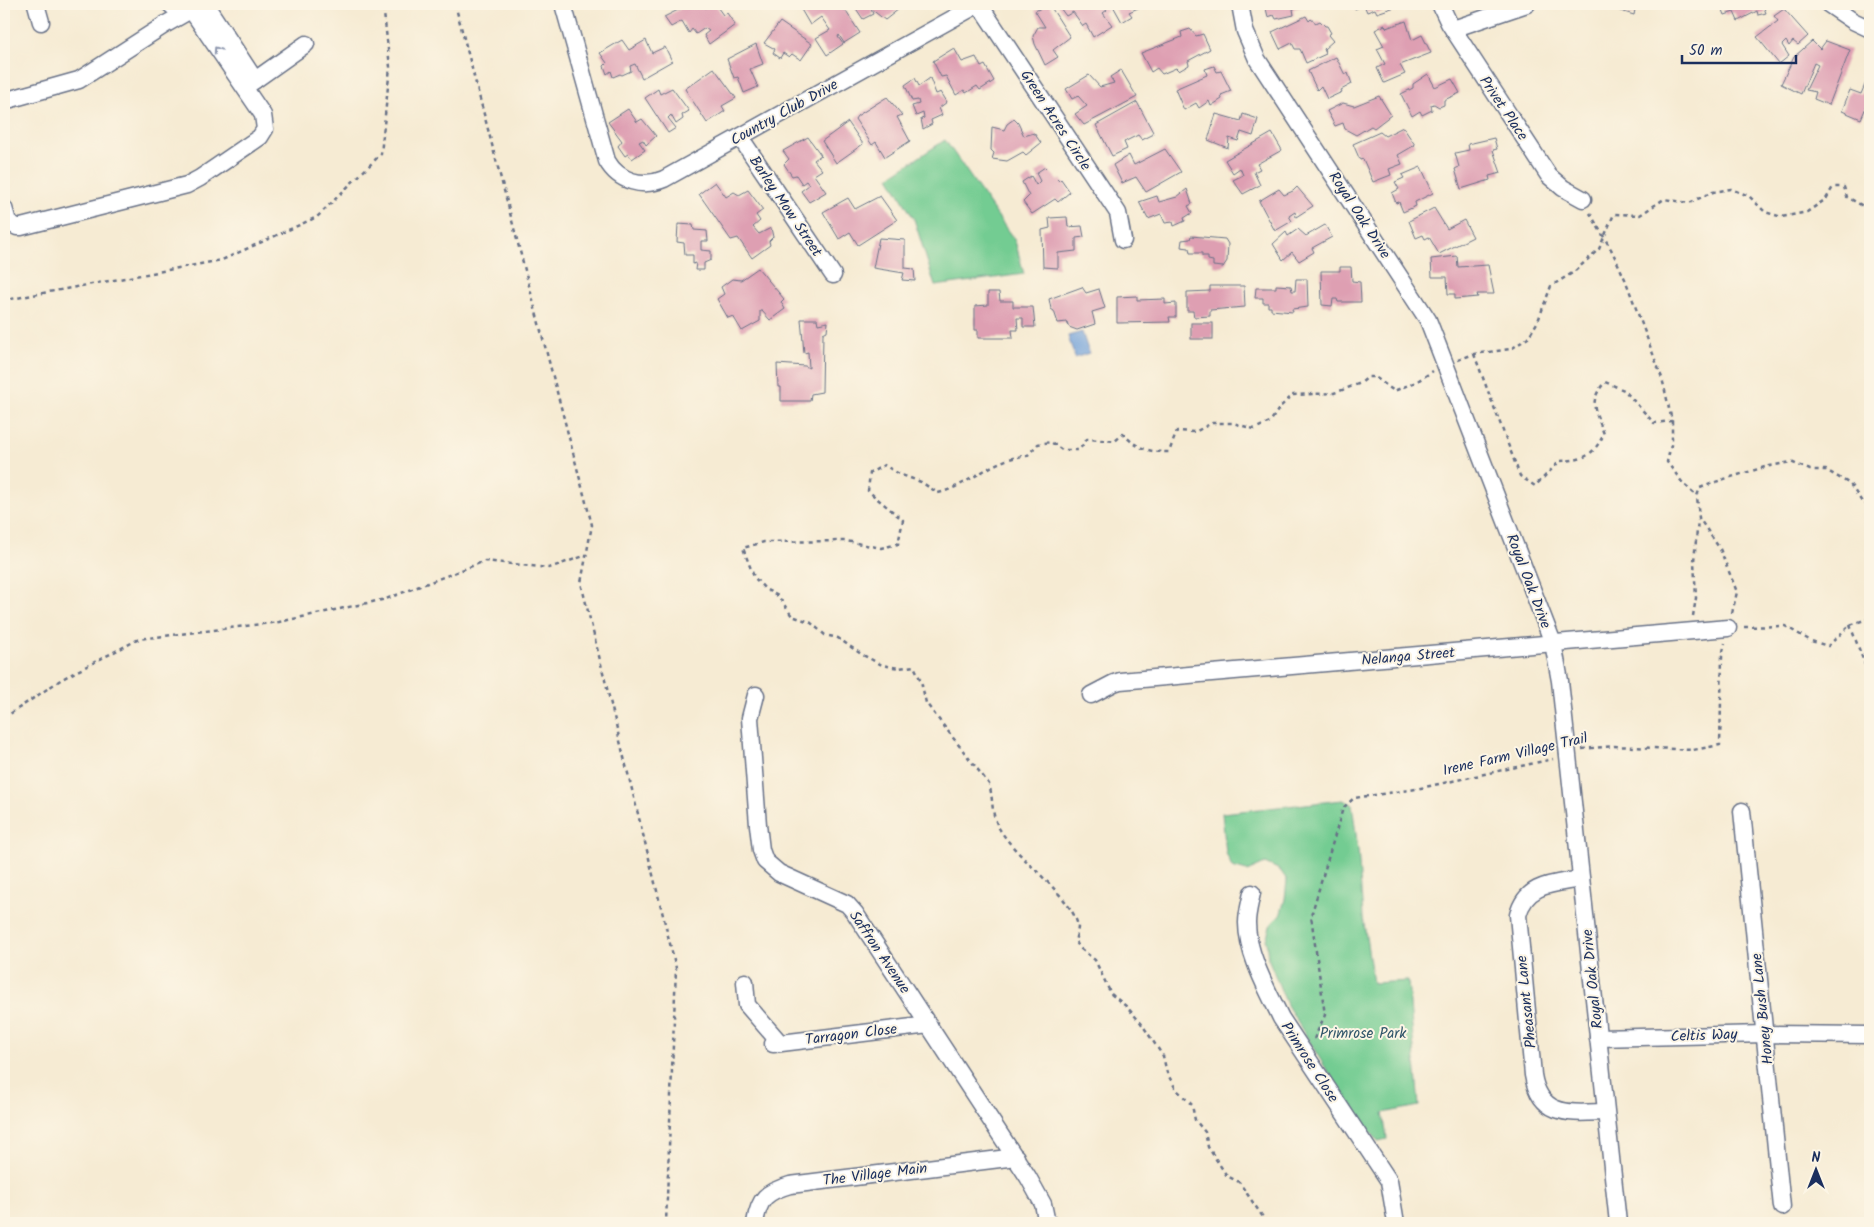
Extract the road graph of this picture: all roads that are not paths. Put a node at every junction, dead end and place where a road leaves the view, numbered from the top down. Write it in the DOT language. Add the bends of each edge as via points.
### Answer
graph roads {
  1 [pos="36,4"];
  2 [pos="563,4"];
  3 [pos="979,4"];
  4 [pos="1240,4"];
  5 [pos="1440,4"];
  6 [pos="1526,4"];
  7 [pos="1828,4"];
  8 [pos="189,7"];
  9 [pos="40,22"];
  10 [pos="1452,28"];
  11 [pos="1870,29"];
  12 [pos="306,44"];
  13 [pos="249,84"];
  14 [pos="4,100"];
  15 [pos="740,137"];
  16 [pos="1583,199"];
  17 [pos="4,208"];
  18 [pos="1123,240"];
  19 [pos="833,275"];
  20 [pos="1728,628"];
  21 [pos="1553,643"];
  22 [pos="1091,695"];
  23 [pos="756,696"];
  24 [pos="1742,811"];
  25 [pos="1581,879"];
  26 [pos="1252,893"];
  27 [pos="745,982"];
  28 [pos="929,1025"];
  29 [pos="1765,1034"];
  30 [pos="1870,1035"];
  31 [pos="1598,1038"];
  32 [pos="1605,1112"];
  33 [pos="1016,1157"];
  34 [pos="1782,1207"];
  35 [pos="755,1223"];
  36 [pos="1047,1223"];
  37 [pos="1396,1223"];
  38 [pos="1618,1223"];
  1 -- 9 [label="street"];
  2 -- 15 [label="street, Country Club Drive" via="607,162 614,171 631,181 646,184 664,179"];
  3 -- 15 [label="street, Country Club Drive"];
  3 -- 18 [label="street, Green Acres Circle" via="1118,213"];
  4 -- 21 [label="street, Royal Oak Drive" via="1249,43 1257,59 1428,320"];
  5 -- 10 [label="street, Privet Place"];
  6 -- 10 [label="street"];
  7 -- 11 [label="street"];
  8 -- 13 [label="street"];
  8 -- 14 [label="street" via="79,80"];
  10 -- 16 [label="street, Privet Place" via="1549,176"];
  12 -- 13 [label="street"];
  13 -- 17 [label="street" via="263,115 263,133 253,143 192,182 22,227 8,222"];
  15 -- 19 [label="street, Barley Mow Street"];
  20 -- 21 [label="street, Nelanga Street"];
  21 -- 22 [label="street, Nelanga Street" via="1118,681"];
  21 -- 25 [label="street, Royal Oak Drive"];
  23 -- 28 [label="street, Saffron Avenue" via="750,718 758,825 765,861 779,873 849,905"];
  24 -- 29 [label="street, Honey Bush Lane"];
  25 -- 31 [label="street, Royal Oak Drive"];
  25 -- 32 [label="street, Pheasant Lane" via="1529,893 1520,904 1518,914 1533,1075 1538,1095 1551,1108 1566,1112"];
  26 -- 37 [label="street, Primrose Close" via="1246,922 1248,937 1271,999 1389,1181"];
  27 -- 28 [label="street, Tarragon Close" via="747,1005 777,1043"];
  28 -- 33 [label="street, Saffron Avenue"];
  29 -- 30 [label="street, Celtis Way"];
  29 -- 31 [label="street, Celtis Way"];
  29 -- 34 [label="street, Honey Bush Lane"];
  31 -- 32 [label="street, Royal Oak Drive"];
  32 -- 38 [label="street, Royal Oak Drive"];
  33 -- 35 [label="street, The Village Main" via="790,1185 765,1196 759,1205"];
  33 -- 36 [label="street, Saffron Avenue" via="1040,1197"];
}
